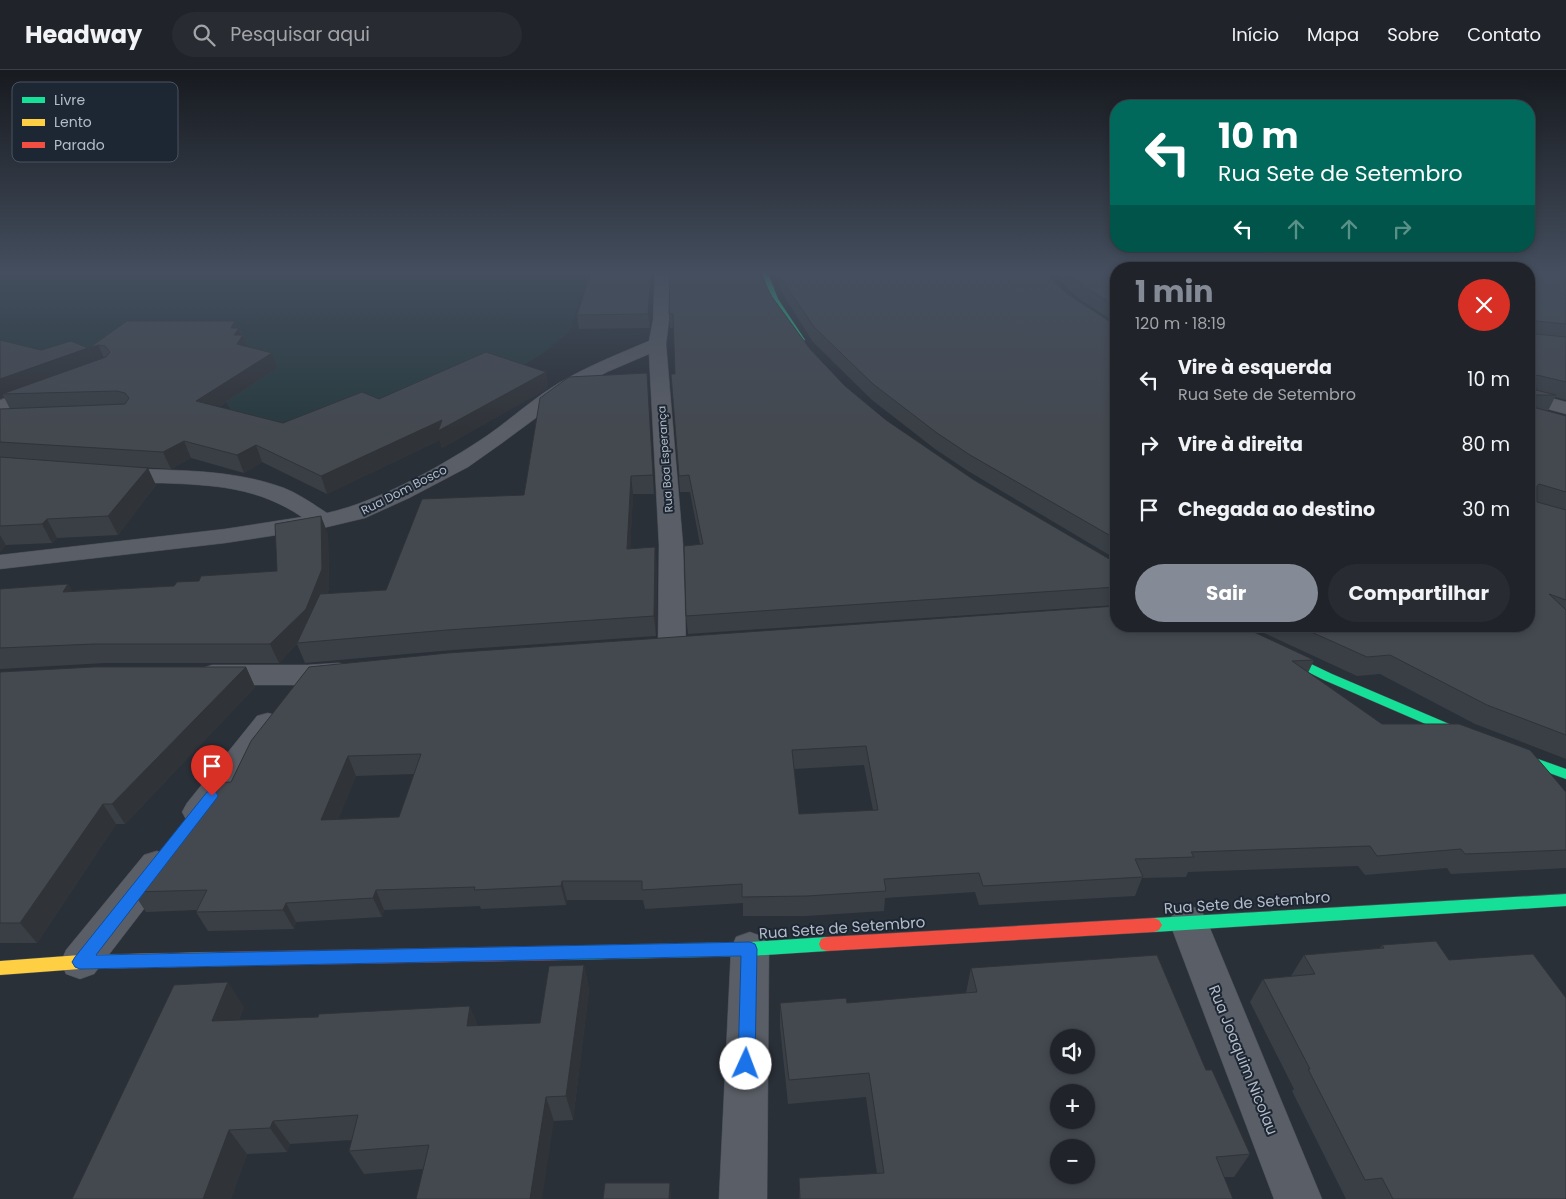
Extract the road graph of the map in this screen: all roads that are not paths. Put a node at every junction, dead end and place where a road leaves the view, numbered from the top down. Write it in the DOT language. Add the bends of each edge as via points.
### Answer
graph roads {
  1 [pos="660,326"];
  2 [pos="792,326"];
  3 [pos="657,344"];
  4 [pos="810,352"];
  5 [pos="57,386"];
  6 [pos="1535,398"];
  7 [pos="0,406"];
  8 [pos="1566,406"];
  9 [pos="92,473"];
  10 [pos="322,521"];
  11 [pos="0,562"];
  12 [pos="1234,632"];
  13 [pos="701,643"];
  14 [pos="672,645"];
  15 [pos="642,648"];
  16 [pos="365,669"];
  17 [pos="182,675"];
  18 [pos="307,675"];
  19 [pos="1479,742"];
  20 [pos="1497,750"];
  21 [pos="1566,774"];
  22 [pos="1566,900"];
  23 [pos="1188,921"];
  24 [pos="750,949"];
  25 [pos="80,962"];
  26 [pos="0,968"];
  27 [pos="743,1199"];
  28 [pos="1298,1199"];
  1 -- 3 [label="street, Rua Boa Esperança"];
  2 -- 4 [label="street"];
  3 -- 10 [label="street, Rua Dom Bosco" via="564,388 460,462 357,513"];
  3 -- 14 [label="street, Rua Boa Esperança" via="671,545"];
  5 -- 7 [label="street"];
  6 -- 8 [label="street"];
  9 -- 10 [label="street" via="234,482 278,494"];
  10 -- 11 [label="street, Rua Dom Bosco" via="225,536"];
  12 -- 19 [label="street"];
  13 -- 14 [label="street"];
  14 -- 15 [label="street"];
  16 -- 18 [label="street"];
  17 -- 18 [label="street"];
  18 -- 25 [label="street"];
  20 -- 21 [label="street"];
  22 -- 23 [label="street, Rua Sete de Setembro"];
  23 -- 24 [label="street, Rua Sete de Setembro"];
  23 -- 28 [label="street, Rua Joaquim Nicolau"];
  24 -- 25 [label="street, Rua Sete de Setembro"];
  24 -- 27 [label="street"];
  25 -- 26 [label="street, Rua Sete de Setembro"];
}
